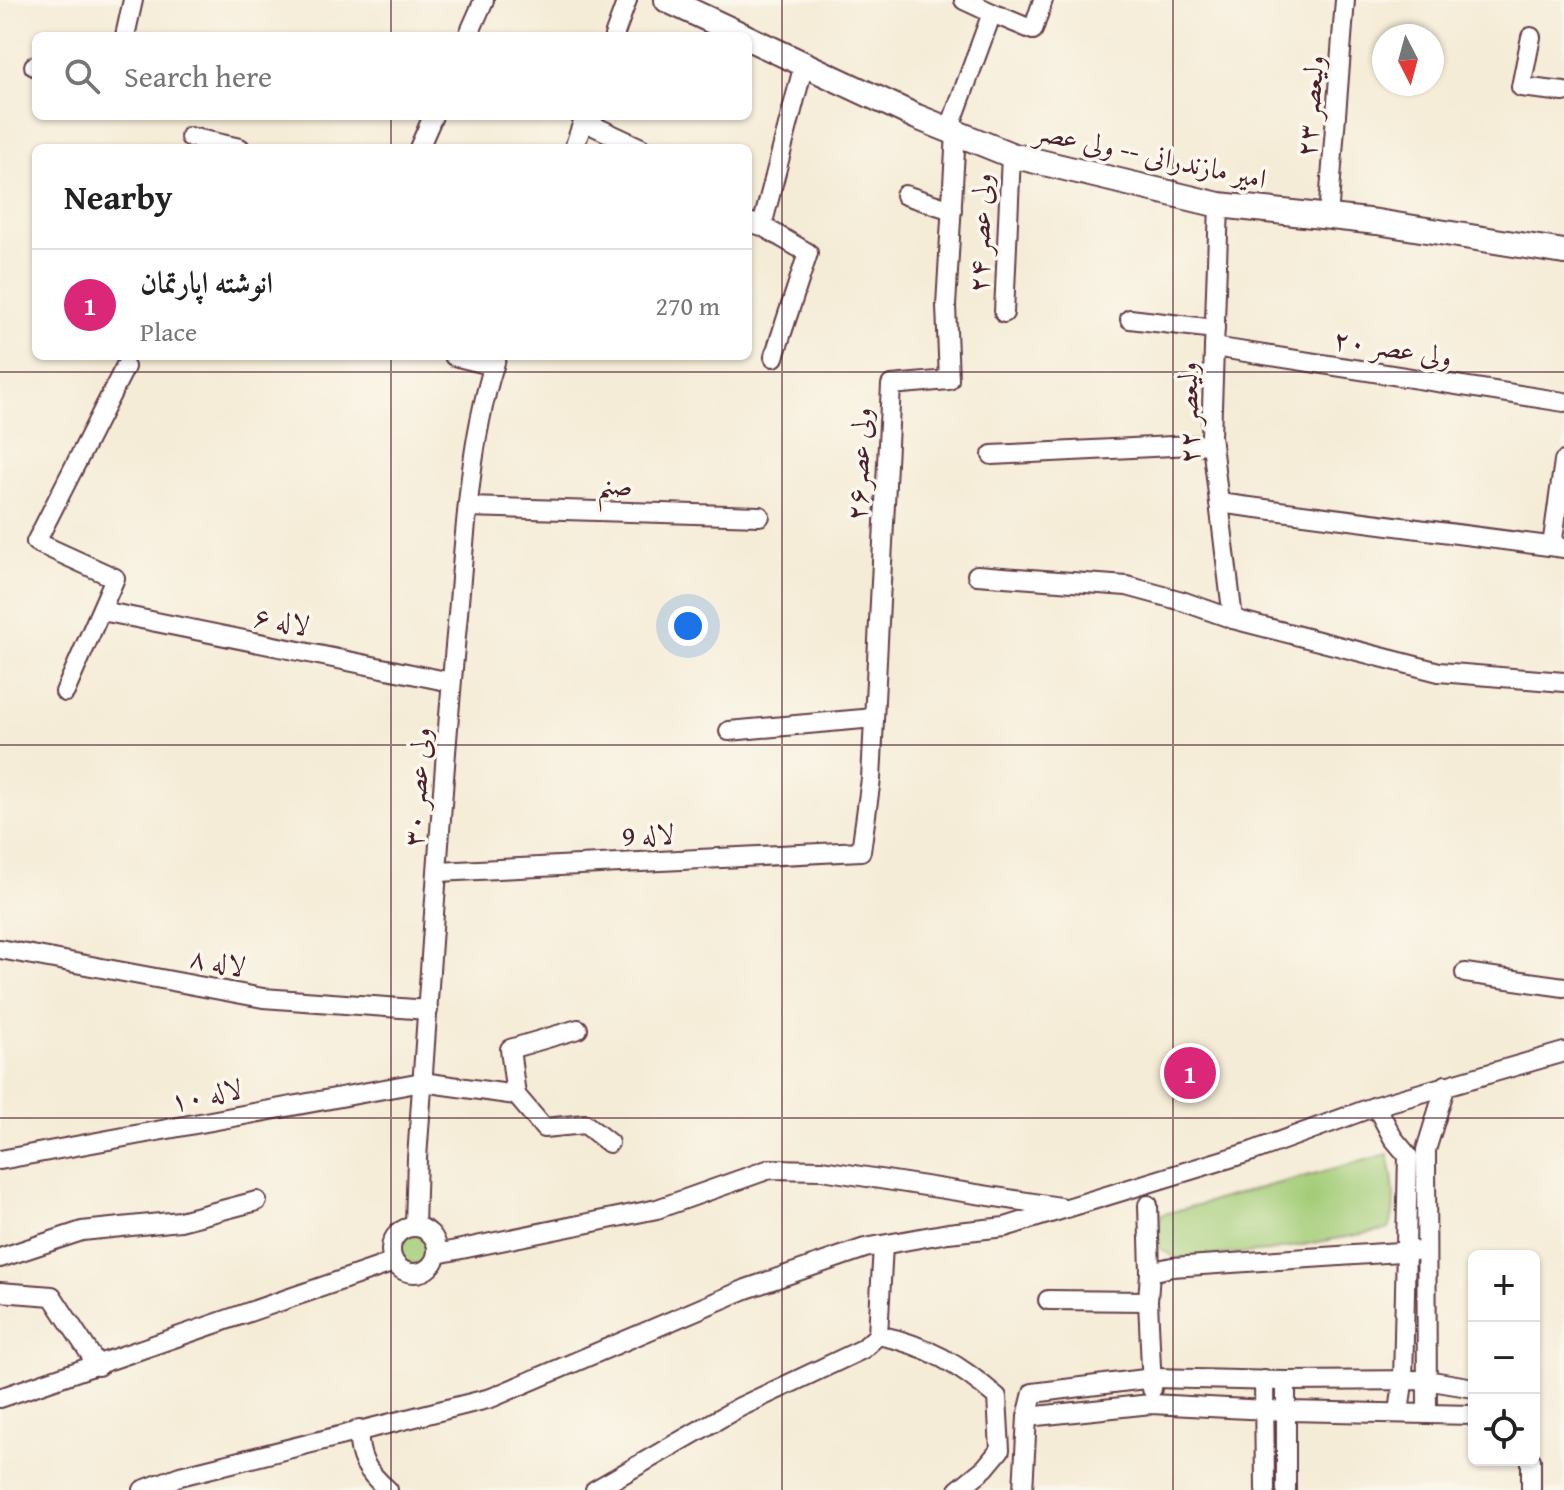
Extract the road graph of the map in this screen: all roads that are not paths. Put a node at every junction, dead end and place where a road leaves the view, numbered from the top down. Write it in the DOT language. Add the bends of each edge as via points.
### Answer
graph roads {
  1 [pos="133,0"];
  2 [pos="484,0"];
  3 [pos="627,0"];
  4 [pos="667,0"];
  5 [pos="964,0"];
  6 [pos="1043,0"];
  7 [pos="1345,0"];
  8 [pos="992,13"];
  9 [pos="126,32"];
  10 [pos="470,32"];
  11 [pos="615,32"];
  12 [pos="735,32"];
  13 [pos="1531,37"];
  14 [pos="752,40"];
  15 [pos="804,64"];
  16 [pos="1564,92"];
  17 [pos="431,120"];
  18 [pos="584,120"];
  19 [pos="586,120"];
  20 [pos="953,132"];
  21 [pos="190,137"];
  22 [pos="222,144"];
  23 [pos="421,144"];
  24 [pos="575,144"];
  25 [pos="633,144"];
  26 [pos="1011,155"];
  27 [pos="905,195"];
  28 [pos="1219,205"];
  29 [pos="952,210"];
  30 [pos="1328,217"];
  31 [pos="755,224"];
  32 [pos="1564,252"];
  33 [pos="1004,313"];
  34 [pos="1130,319"];
  35 [pos="1214,338"];
  36 [pos="774,357"];
  37 [pos="495,361"];
  38 [pos="125,367"];
  39 [pos="1564,402"];
  40 [pos="1212,444"];
  41 [pos="992,455"];
  42 [pos="1564,461"];
  43 [pos="1219,503"];
  44 [pos="468,507"];
  45 [pos="760,516"];
  46 [pos="1558,547"];
  47 [pos="977,575"];
  48 [pos="102,611"];
  49 [pos="1233,619"];
  50 [pos="451,682"];
  51 [pos="1564,682"];
  52 [pos="65,692"];
  53 [pos="874,718"];
  54 [pos="729,731"];
  55 [pos="861,851"];
  56 [pos="438,872"];
  57 [pos="0,949"];
  58 [pos="1465,973"];
  59 [pos="1564,987"];
  60 [pos="428,1010"];
  61 [pos="578,1029"];
  62 [pos="1564,1052"];
  63 [pos="422,1082"];
  64 [pos="1446,1085"];
  65 [pos="516,1095"];
  66 [pos="1376,1106"];
  67 [pos="609,1143"];
  68 [pos="0,1160"];
  69 [pos="257,1201"];
  70 [pos="1148,1205"];
  71 [pos="1066,1208"];
  72 [pos="415,1226"];
  73 [pos="883,1245"];
  74 [pos="1426,1251"];
  75 [pos="1404,1252"];
  76 [pos="437,1254"];
  77 [pos="0,1258"];
  78 [pos="394,1262"];
  79 [pos="1150,1272"];
  80 [pos="0,1292"];
  81 [pos="1048,1300"];
  82 [pos="1148,1301"];
  83 [pos="878,1335"];
  84 [pos="98,1366"];
  85 [pos="1153,1378"];
  86 [pos="1264,1380"];
  87 [pos="1426,1380"];
  88 [pos="1286,1381"];
  89 [pos="1403,1382"];
  90 [pos="1468,1387"];
  91 [pos="0,1398"];
  92 [pos="1151,1404"];
  93 [pos="1266,1409"];
  94 [pos="1288,1411"];
  95 [pos="1399,1413"];
  96 [pos="1427,1413"];
  97 [pos="1468,1415"];
  98 [pos="1027,1417"];
  99 [pos="359,1429"];
  100 [pos="1531,1466"];
  101 [pos="143,1490"];
  102 [pos="388,1490"];
  103 [pos="595,1490"];
  104 [pos="958,1490"];
  105 [pos="1023,1490"];
  106 [pos="1265,1490"];
  107 [pos="1286,1490"];
  108 [pos="1531,1490"];
  1 -- 9 [label="street"];
  2 -- 10 [label="street"];
  3 -- 11 [label="street"];
  4 -- 12 [label="main road, امیر مازندرانی -- ولی عصر"];
  5 -- 8 [label="street"];
  6 -- 8 [label="street" via="1033,30"];
  7 -- 30 [label="street, ولیعصر ۲۳"];
  8 -- 20 [label="street, ولی عصر۲۶"];
  13 -- 16 [label="street" via="1521,87"];
  14 -- 15 [label="main road, امیر مازندرانی -- ولی عصر"];
  15 -- 20 [label="main road, امیر مازندرانی -- ولی عصر"];
  15 -- 31 [label="street"];
  17 -- 23 [label="street"];
  18 -- 24 [label="street"];
  19 -- 25 [label="street"];
  20 -- 26 [label="main road, امیر مازندرانی -- ولی عصر"];
  20 -- 29 [label="street, ولی عصر۲۶"];
  21 -- 22 [label="street"];
  26 -- 28 [label="main road, امیر مازندرانی -- ولی عصر"];
  26 -- 33 [label="street, ولی عصر ۲۴"];
  27 -- 29 [label="street"];
  28 -- 30 [label="main road, امیر مازندرانی -- ولی عصر"];
  28 -- 35 [label="street, ولیعصر ۲۲"];
  29 -- 53 [label="street, ولی عصر۲۶" via="946,306 949,380 891,385"];
  30 -- 32 [label="main road, امیر مازندرانی -- ولی عصر"];
  31 -- 36 [label="street" via="808,253"];
  34 -- 35 [label="street, ولی عصر ۲۰"];
  35 -- 39 [label="street, ولی عصر ۲۰"];
  35 -- 40 [label="street, ولیعصر ۲۲"];
  37 -- 44 [label="street, ولی عصر ۳۰" via="486,386"];
  38 -- 48 [label="street" via="36,542 115,578"];
  40 -- 41 [label="street"];
  40 -- 43 [label="street, ولیعصر ۲۲"];
  42 -- 46 [label="street"];
  43 -- 46 [label="street"];
  43 -- 49 [label="street, ولیعصر ۲۲"];
  44 -- 45 [label="street, صنم"];
  44 -- 50 [label="street, ولی عصر ۳۰"];
  47 -- 49 [label="street" via="1127,586"];
  48 -- 50 [label="street, لاله ۶"];
  48 -- 52 [label="street"];
  49 -- 51 [label="street" via="1439,672"];
  50 -- 56 [label="street, ولی عصر ۳۰"];
  53 -- 54 [label="street"];
  53 -- 55 [label="street, ولی عصر۲۶"];
  55 -- 56 [label="street, لاله 9"];
  56 -- 60 [label="street, ولی عصر ۳۰"];
  57 -- 60 [label="street, لاله ۸" via="263,998"];
  58 -- 59 [label="street"];
  60 -- 63 [label="street, ولی عصر ۳۰"];
  61 -- 65 [label="street" via="510,1049"];
  62 -- 64 [label="street"];
  63 -- 65 [label="street, لاله ۱۰"];
  63 -- 68 [label="street, لاله ۱۰"];
  63 -- 72 [label="street, ولی عصر ۳۰"];
  64 -- 66 [label="street"];
  64 -- 74 [label="street" via="1426,1150"];
  65 -- 67 [label="street" via="544,1128 585,1124"];
  66 -- 71 [label="street" via="1253,1151"];
  66 -- 75 [label="street" via="1408,1156"];
  69 -- 77 [label="street" via="180,1221 82,1231"];
  70 -- 79 [label="street"];
  71 -- 73 [label="street" via="1005,1227"];
  71 -- 76 [label="street" via="822,1170 770,1169 657,1209"];
  72 -- 76 [label="street" via="435,1238"];
  72 -- 78 [label="street" via="395,1235 390,1248"];
  73 -- 83 [label="street"];
  73 -- 99 [label="street" via="746,1289 491,1398"];
  74 -- 75 [label="street"];
  74 -- 87 [label="street"];
  75 -- 79 [label="street"];
  75 -- 89 [label="street"];
  76 -- 78 [label="street" via="422,1272 406,1272"];
  78 -- 84 [label="street"];
  79 -- 82 [label="street"];
  80 -- 84 [label="street" via="52,1296"];
  81 -- 82 [label="street"];
  82 -- 85 [label="street"];
  83 -- 103 [label="street" via="863,1349 738,1408"];
  83 -- 104 [label="street" via="913,1342 970,1373 997,1397 1000,1450"];
  84 -- 91 [label="street"];
  85 -- 86 [label="street"];
  85 -- 92 [label="street"];
  85 -- 98 [label="street" via="1033,1393"];
  86 -- 88 [label="street"];
  86 -- 93 [label="street"];
  87 -- 89 [label="street"];
  87 -- 90 [label="street"];
  87 -- 96 [label="street"];
  88 -- 89 [label="street"];
  88 -- 94 [label="street"];
  89 -- 95 [label="street"];
  92 -- 93 [label="street"];
  92 -- 98 [label="street"];
  93 -- 94 [label="street"];
  93 -- 106 [label="street"];
  94 -- 95 [label="street"];
  94 -- 107 [label="street"];
  95 -- 96 [label="street"];
  96 -- 97 [label="street"];
  98 -- 105 [label="street"];
  99 -- 101 [label="street"];
  99 -- 102 [label="street" via="358,1447 368,1473"];
  100 -- 108 [label="street"];
}
